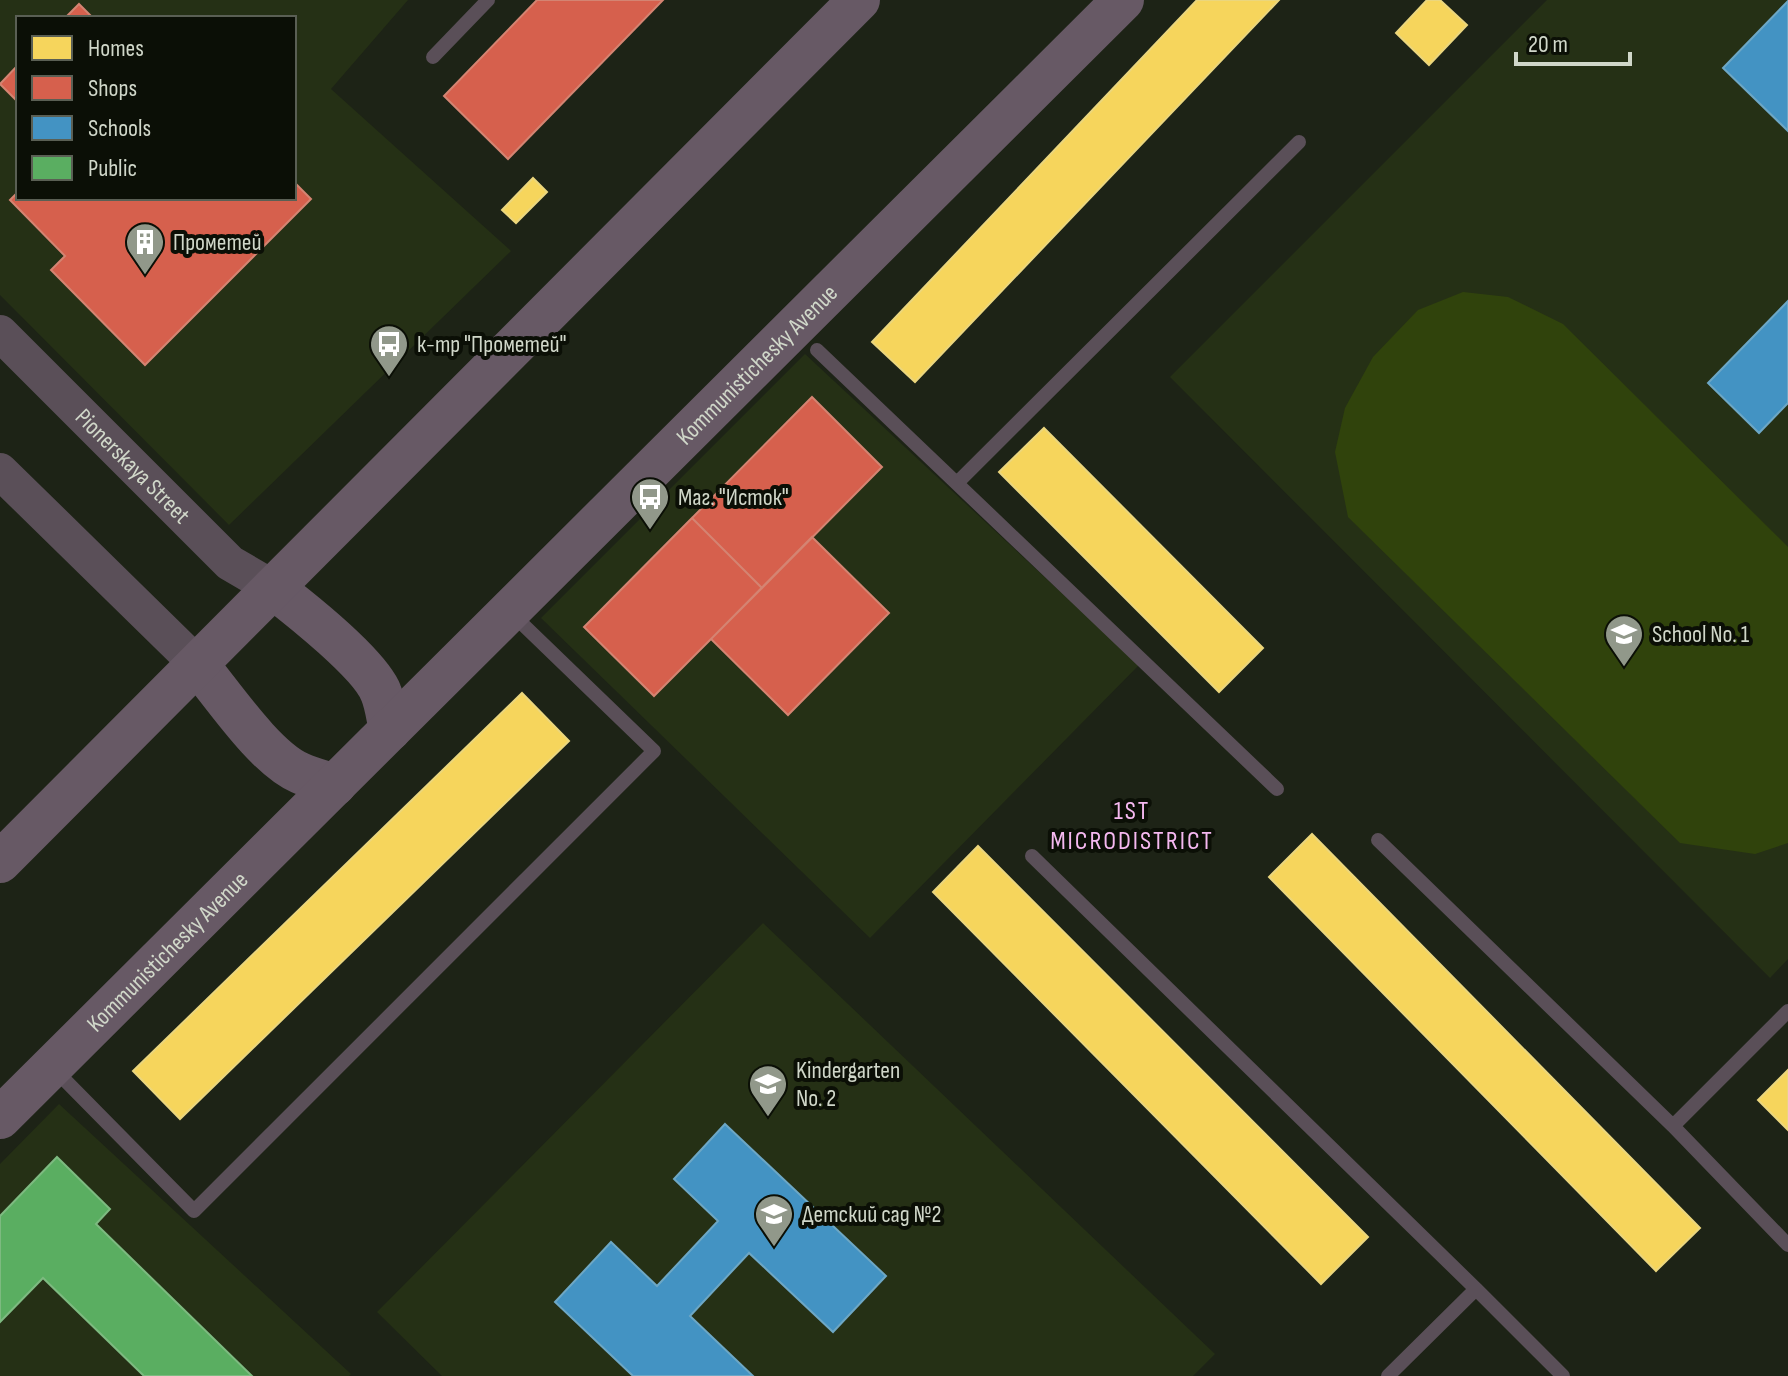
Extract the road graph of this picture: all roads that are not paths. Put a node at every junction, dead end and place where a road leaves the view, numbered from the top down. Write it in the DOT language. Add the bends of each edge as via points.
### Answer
graph roads {
  1 [pos="488,0"];
  2 [pos="859,0"];
  3 [pos="1123,0"];
  4 [pos="433,57"];
  5 [pos="1299,142"];
  6 [pos="0,333"];
  7 [pos="817,350"];
  8 [pos="0,471"];
  9 [pos="957,483"];
  10 [pos="273,588"];
  11 [pos="510,612"];
  12 [pos="198,665"];
  13 [pos="390,730"];
  14 [pos="335,785"];
  15 [pos="1277,789"];
  16 [pos="1378,840"];
  17 [pos="1032,856"];
  18 [pos="0,862"];
  19 [pos="1788,1011"];
  20 [pos="52,1067"];
  21 [pos="0,1118"];
  22 [pos="1673,1126"];
  23 [pos="1788,1245"];
  24 [pos="1476,1289"];
  25 [pos="1388,1376"];
  26 [pos="1563,1376"];
  1 -- 4 [label="lane"];
  2 -- 10 [label="main road"];
  3 -- 11 [label="main road, Kommunistichesky Avenue"];
  5 -- 9 [label="lane"];
  6 -- 10 [label="street, Pionerskaya Street" via="230,563"];
  7 -- 9 [label="lane"];
  8 -- 12 [label="street"];
  9 -- 15 [label="lane"];
  10 -- 12 [label="main road"];
  10 -- 13 [label="main road" via="370,675 381,692"];
  11 -- 13 [label="main road, Kommunistichesky Avenue"];
  11 -- 20 [label="lane" via="654,751 194,1211"];
  12 -- 14 [label="main road" via="280,759 297,772"];
  12 -- 18 [label="main road"];
  13 -- 14 [label="main road, Kommunistichesky Avenue"];
  14 -- 20 [label="main road, Kommunistichesky Avenue"];
  16 -- 22 [label="lane"];
  17 -- 24 [label="lane"];
  19 -- 22 [label="lane"];
  20 -- 21 [label="main road, Kommunistichesky Avenue"];
  22 -- 23 [label="lane"];
  24 -- 25 [label="lane"];
  24 -- 26 [label="lane"];
}
